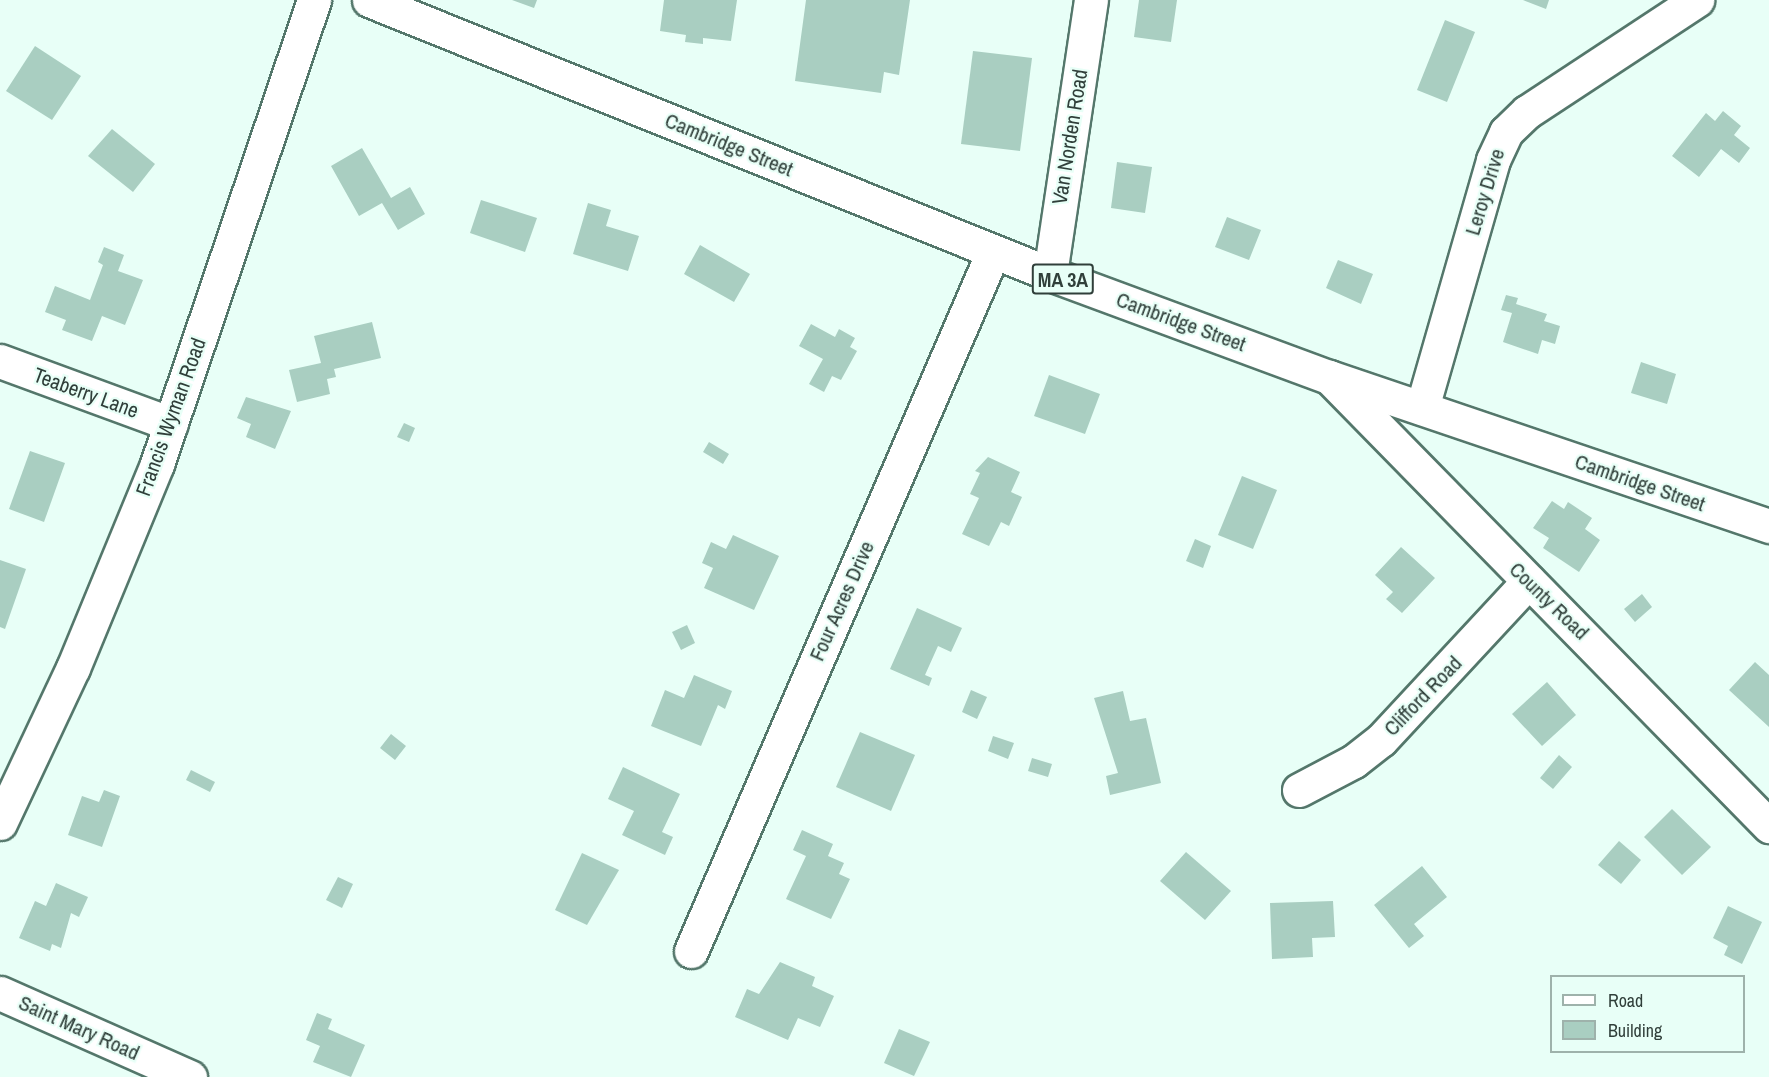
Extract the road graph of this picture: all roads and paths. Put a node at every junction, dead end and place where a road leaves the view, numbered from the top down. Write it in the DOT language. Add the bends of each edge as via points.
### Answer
graph roads {
  1 [pos="314,0"];
  2 [pos="369,0"];
  3 [pos="1091,0"];
  4 [pos="1697,0"];
  5 [pos="993,252"];
  6 [pos="1050,274"];
  7 [pos="0,361"];
  8 [pos="1329,376"];
  9 [pos="1422,408"];
  10 [pos="171,424"];
  11 [pos="1769,526"];
  12 [pos="1529,581"];
  13 [pos="1299,790"];
  14 [pos="0,823"];
  15 [pos="1769,826"];
  16 [pos="691,951"];
  17 [pos="0,993"];
  18 [pos="190,1077"];
  1 -- 10 [label="street, Francis Wyman Road"];
  2 -- 5 [label="street, Cambridge Street / MA 3A"];
  3 -- 6 [label="street, Van Norden Road"];
  4 -- 9 [label="street, Leroy Drive" via="1527,112 1506,132 1493,160"];
  5 -- 6 [label="street, Cambridge Street / MA 3A"];
  5 -- 16 [label="street, Four Acres Drive"];
  6 -- 8 [label="street, Cambridge Street / MA 3A"];
  7 -- 10 [label="street, Teaberry Lane"];
  8 -- 9 [label="street, Cambridge Street / MA 3A"];
  8 -- 12 [label="street, County Road"];
  9 -- 11 [label="street, Cambridge Street / MA 3A"];
  10 -- 14 [label="street, Francis Wyman Road" via="73,668"];
  12 -- 13 [label="street, Clifford Road" via="1381,740 1354,761"];
  12 -- 15 [label="street, County Road"];
  17 -- 18 [label="street, Saint Mary Road"];
}
